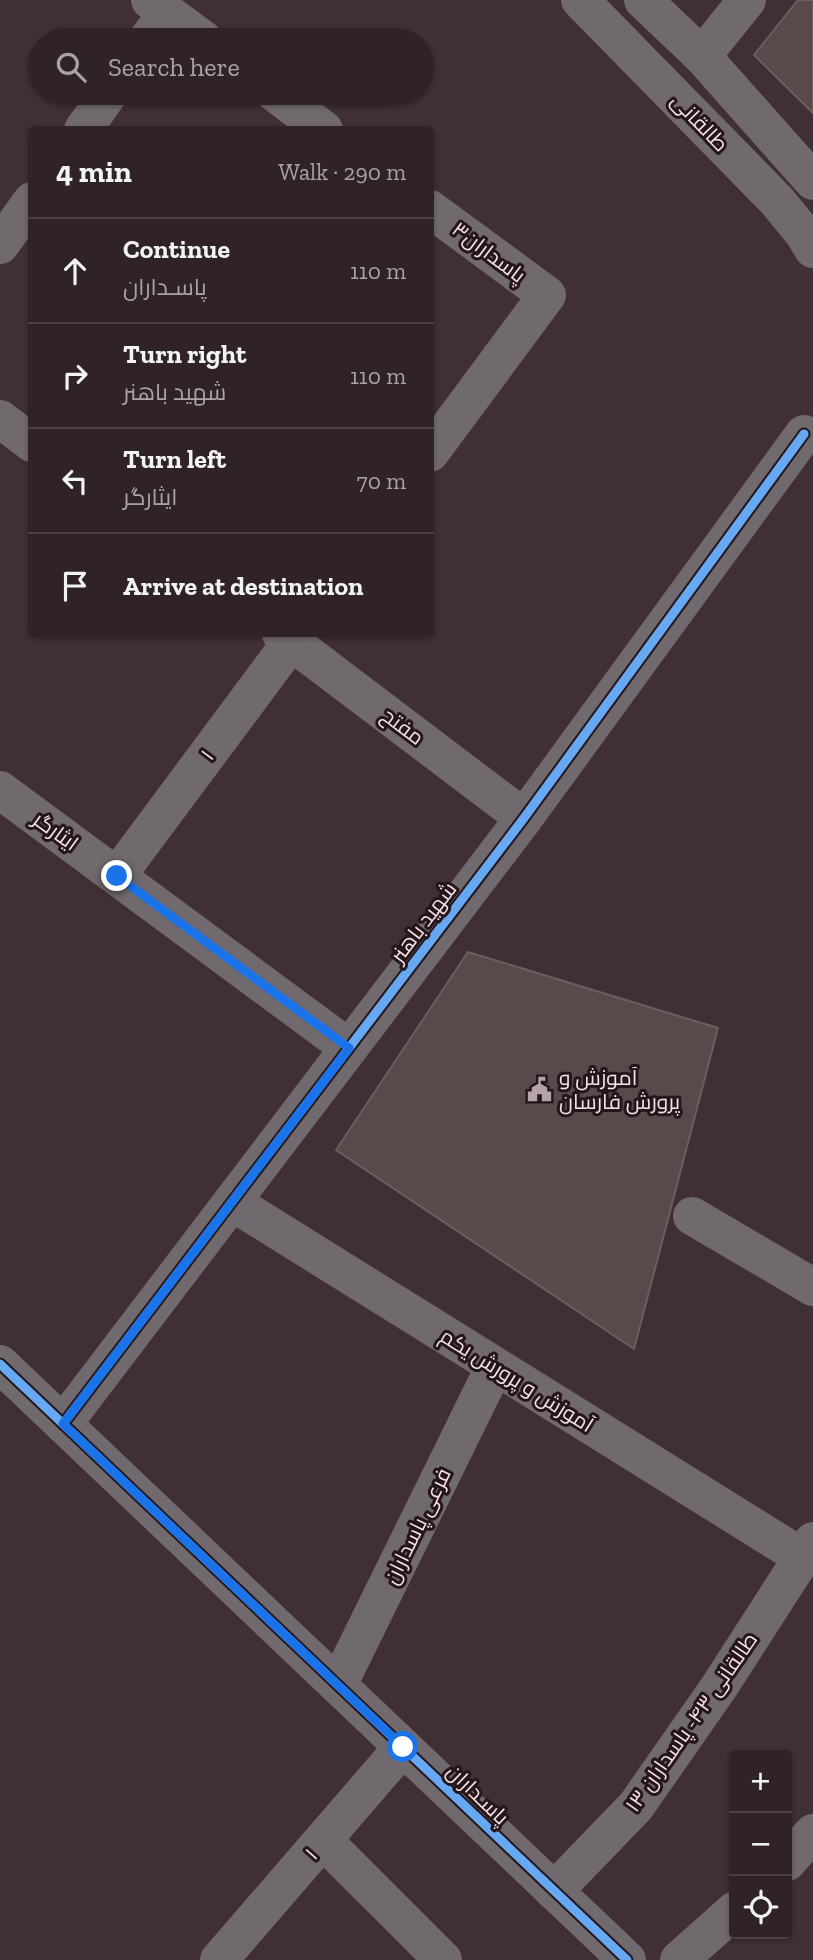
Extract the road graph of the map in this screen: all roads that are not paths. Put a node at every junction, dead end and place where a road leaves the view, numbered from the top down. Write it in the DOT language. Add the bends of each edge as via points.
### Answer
graph roads {
  1 [pos="643,0"];
  2 [pos="747,0"];
  3 [pos="600,7"];
  4 [pos="154,18"];
  5 [pos="177,28"];
  6 [pos="702,56"];
  7 [pos="101,105"];
  8 [pos="86,126"];
  9 [pos="811,178"];
  10 [pos="777,201"];
  11 [pos="28,206"];
  12 [pos="434,212"];
  13 [pos="0,244"];
  14 [pos="813,249"];
  15 [pos="0,419"];
  16 [pos="810,425"];
  17 [pos="28,440"];
  18 [pos="434,448"];
  19 [pos="289,637"];
  20 [pos="291,637"];
  21 [pos="0,790"];
  22 [pos="524,818"];
  23 [pos="117,876"];
  24 [pos="349,1048"];
  25 [pos="232,1202"];
  26 [pos="692,1216"];
  27 [pos="813,1287"];
  28 [pos="0,1364"];
  29 [pos="495,1366"];
  30 [pos="63,1424"];
  31 [pos="808,1549"];
  32 [pos="338,1685"];
  33 [pos="403,1747"];
  34 [pos="813,1833"];
  35 [pos="323,1840"];
  36 [pos="792,1856"];
  37 [pos="554,1891"];
  38 [pos="729,1915"];
  39 [pos="219,1960"];
  40 [pos="443,1960"];
  41 [pos="627,1960"];
  42 [pos="679,1960"];
  1 -- 6 [label="street, طالقانی"];
  2 -- 6 [label="street"];
  3 -- 10 [label="street, طالقانی"];
  4 -- 5 [label="street"];
  6 -- 9 [label="street, طالقانی"];
  7 -- 8 [label="street"];
  9 -- 10 [label="street"];
  10 -- 14 [label="street, طالقانی"];
  11 -- 13 [label="street"];
  12 -- 18 [label="street, پاسداران۳" via="547,295"];
  15 -- 17 [label="street"];
  16 -- 22 [label="street, شهید باهنر"];
  19 -- 23 [label="street, ۱"];
  20 -- 22 [label="street, مفتح"];
  21 -- 23 [label="street, ایثارگر"];
  22 -- 24 [label="street, شهید باهنر"];
  23 -- 24 [label="street, ایثارگر"];
  24 -- 25 [label="street, شهید باهنر"];
  25 -- 29 [label="street, آموزش و پرورش یکم"];
  25 -- 30 [label="street, شهید باهنر"];
  26 -- 27 [label="street"];
  28 -- 30 [label="street, پاسـداران"];
  29 -- 31 [label="street, آموزش و پرورش یکم"];
  29 -- 32 [label="street, فرعی پاسداران"];
  30 -- 32 [label="street, پاسـداران"];
  31 -- 37 [label="street, طالقانی ۴۳- پاسداران ۱۳" via="636,1806"];
  32 -- 33 [label="street, پاسـداران"];
  33 -- 35 [label="street, ۱"];
  33 -- 37 [label="street, پاسـداران"];
  34 -- 36 [label="street"];
  35 -- 39 [label="street, ۱"];
  35 -- 40 [label="street"];
  37 -- 41 [label="street, پاسـداران"];
  38 -- 42 [label="street"];
}
